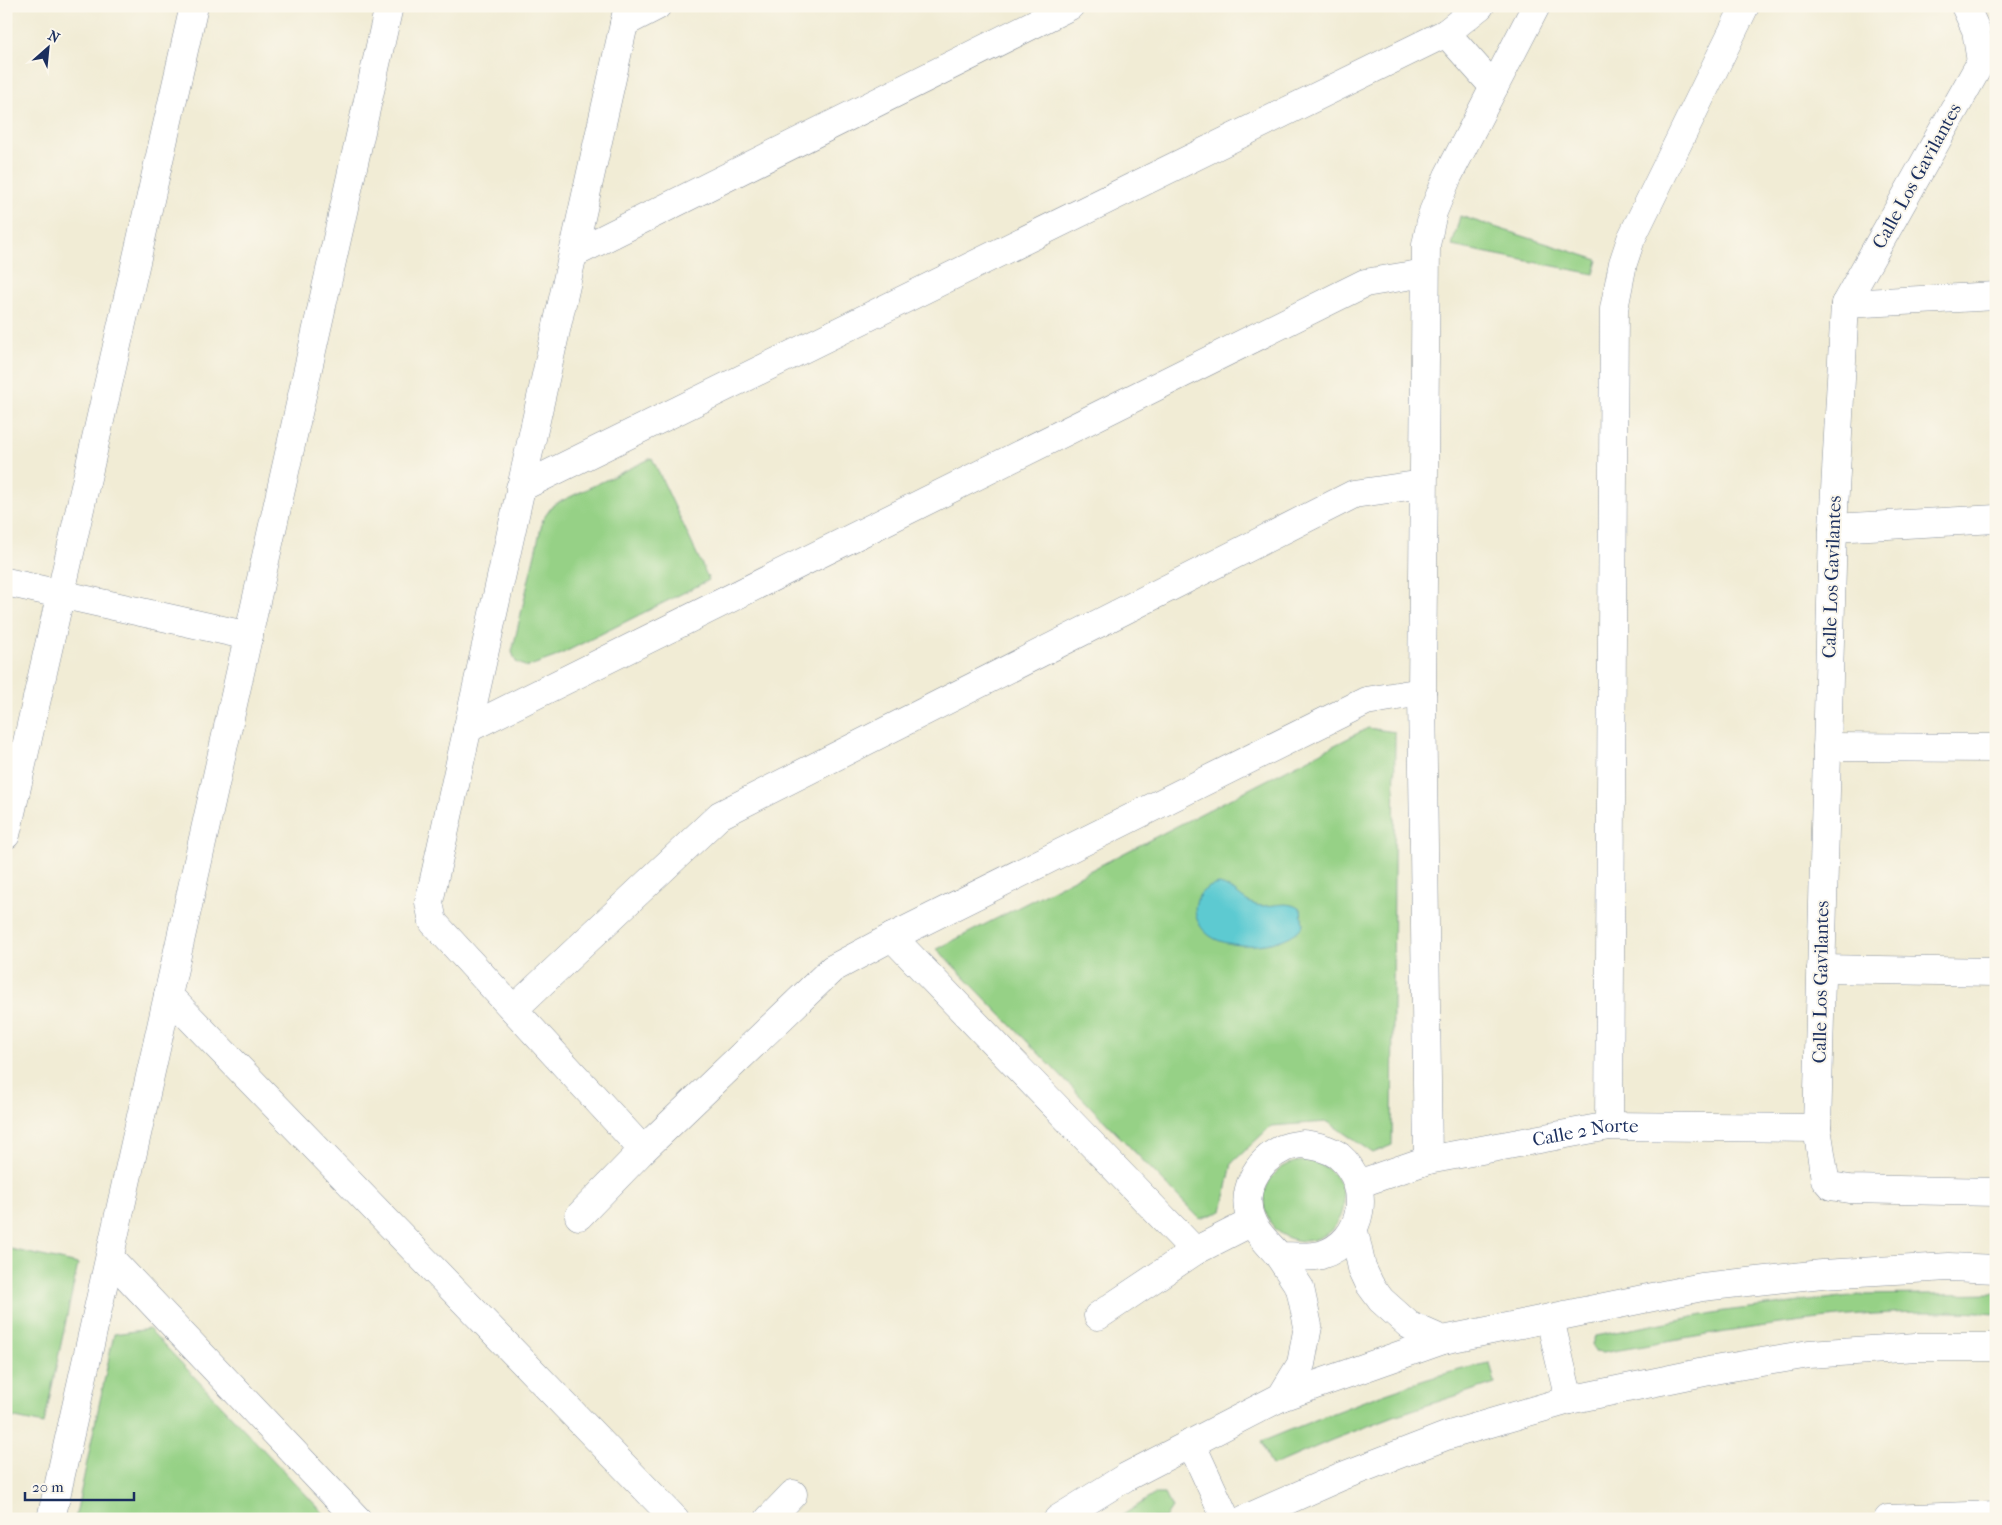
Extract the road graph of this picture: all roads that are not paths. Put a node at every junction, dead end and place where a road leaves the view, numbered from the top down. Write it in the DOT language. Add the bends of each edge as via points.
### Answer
graph roads {
  1 [pos="194,6"];
  2 [pos="389,6"];
  3 [pos="657,6"];
  4 [pos="1070,6"];
  5 [pos="1480,6"];
  6 [pos="1536,6"];
  7 [pos="1746,6"];
  8 [pos="1965,6"];
  9 [pos="626,14"];
  10 [pos="1446,33"];
  11 [pos="1988,62"];
  12 [pos="1494,87"];
  13 [pos="573,254"];
  14 [pos="1425,273"];
  15 [pos="1996,296"];
  16 [pos="1846,304"];
  17 [pos="1423,484"];
  18 [pos="520,488"];
  19 [pos="1996,519"];
  20 [pos="1833,528"];
  21 [pos="6,582"];
  22 [pos="60,594"];
  23 [pos="249,636"];
  24 [pos="1422,692"];
  25 [pos="468,729"];
  26 [pos="1827,747"];
  27 [pos="1996,748"];
  28 [pos="6,835"];
  29 [pos="892,937"];
  30 [pos="1821,969"];
  31 [pos="1996,972"];
  32 [pos="168,996"];
  33 [pos="514,1009"];
  34 [pos="1609,1126"];
  35 [pos="1817,1128"];
  36 [pos="643,1150"];
  37 [pos="1428,1160"];
  38 [pos="1358,1184"];
  39 [pos="1996,1192"];
  40 [pos="579,1216"];
  41 [pos="1252,1222"];
  42 [pos="1354,1231"];
  43 [pos="1195,1251"];
  44 [pos="1279,1256"];
  45 [pos="110,1258"];
  46 [pos="1996,1269"];
  47 [pos="1098,1316"];
  48 [pos="1550,1319"];
  49 [pos="1443,1340"];
  50 [pos="1996,1347"];
  51 [pos="1281,1397"];
  52 [pos="1569,1400"];
  53 [pos="1191,1443"];
  54 [pos="793,1494"];
  55 [pos="1996,1515"];
  56 [pos="51,1519"];
  57 [pos="357,1519"];
  58 [pos="675,1519"];
  59 [pos="769,1519"];
  60 [pos="1058,1519"];
  61 [pos="1226,1519"];
  62 [pos="1245,1519"];
  63 [pos="1888,1519"];
  1 -- 22 [label="street"];
  2 -- 23 [label="street"];
  3 -- 9 [label="street"];
  4 -- 13 [label="street"];
  5 -- 10 [label="street"];
  6 -- 12 [label="street"];
  7 -- 34 [label="street" via="1631,239 1614,309"];
  8 -- 11 [label="street"];
  9 -- 13 [label="street"];
  10 -- 12 [label="street"];
  10 -- 18 [label="street"];
  11 -- 16 [label="street, Calle Los Gavilantes"];
  12 -- 14 [label="street" via="1432,212"];
  13 -- 18 [label="street"];
  14 -- 17 [label="street"];
  14 -- 25 [label="street" via="1365,283"];
  15 -- 16 [label="street"];
  16 -- 20 [label="street, Calle Los Gavilantes"];
  17 -- 24 [label="street"];
  17 -- 33 [label="street" via="1354,494 720,815"];
  18 -- 25 [label="street"];
  19 -- 20 [label="street"];
  20 -- 26 [label="street, Calle Los Gavilantes"];
  21 -- 22 [label="street"];
  22 -- 23 [label="street"];
  22 -- 28 [label="street"];
  23 -- 32 [label="street"];
  24 -- 29 [label="street" via="1366,701"];
  24 -- 37 [label="street"];
  25 -- 33 [label="street" via="429,902 433,922"];
  26 -- 27 [label="street"];
  26 -- 30 [label="street, Calle Los Gavilantes"];
  29 -- 36 [label="street" via="832,969"];
  29 -- 43 [label="street"];
  30 -- 31 [label="street"];
  30 -- 35 [label="street, Calle Los Gavilantes"];
  32 -- 45 [label="street"];
  32 -- 58 [label="street"];
  33 -- 36 [label="street"];
  34 -- 35 [label="street, Calle 2 Norte"];
  34 -- 37 [label="street, Calle 2 Norte"];
  35 -- 39 [label="street, Calle Los Gavilantes" via="1825,1179 1831,1186 1849,1190"];
  36 -- 40 [label="street"];
  37 -- 38 [label="street, Calle 2 Norte"];
  38 -- 41 [label="street" via="1338,1155 1321,1147 1303,1144 1285,1148 1270,1156 1257,1169 1250,1186 1248,1204"];
  38 -- 42 [label="street" via="1361,1200"];
  41 -- 43 [label="street"];
  41 -- 44 [label="street"];
  42 -- 44 [label="street" via="1338,1246 1321,1254"];
  42 -- 49 [label="street" via="1362,1268 1381,1300 1409,1325"];
  43 -- 47 [label="street"];
  44 -- 51 [label="street" via="1300,1288 1308,1326 1301,1364"];
  45 -- 56 [label="street"];
  45 -- 57 [label="street"];
  46 -- 48 [label="street" via="1949,1267 1822,1274 1702,1287"];
  48 -- 49 [label="street"];
  48 -- 52 [label="street"];
  49 -- 51 [label="street"];
  50 -- 52 [label="street" via="1916,1347 1809,1354"];
  51 -- 53 [label="street"];
  52 -- 62 [label="street" via="1446,1436 1340,1477"];
  53 -- 60 [label="street" via="1126,1477"];
  53 -- 61 [label="street"];
  54 -- 59 [label="street"];
  55 -- 63 [label="street"];
}
